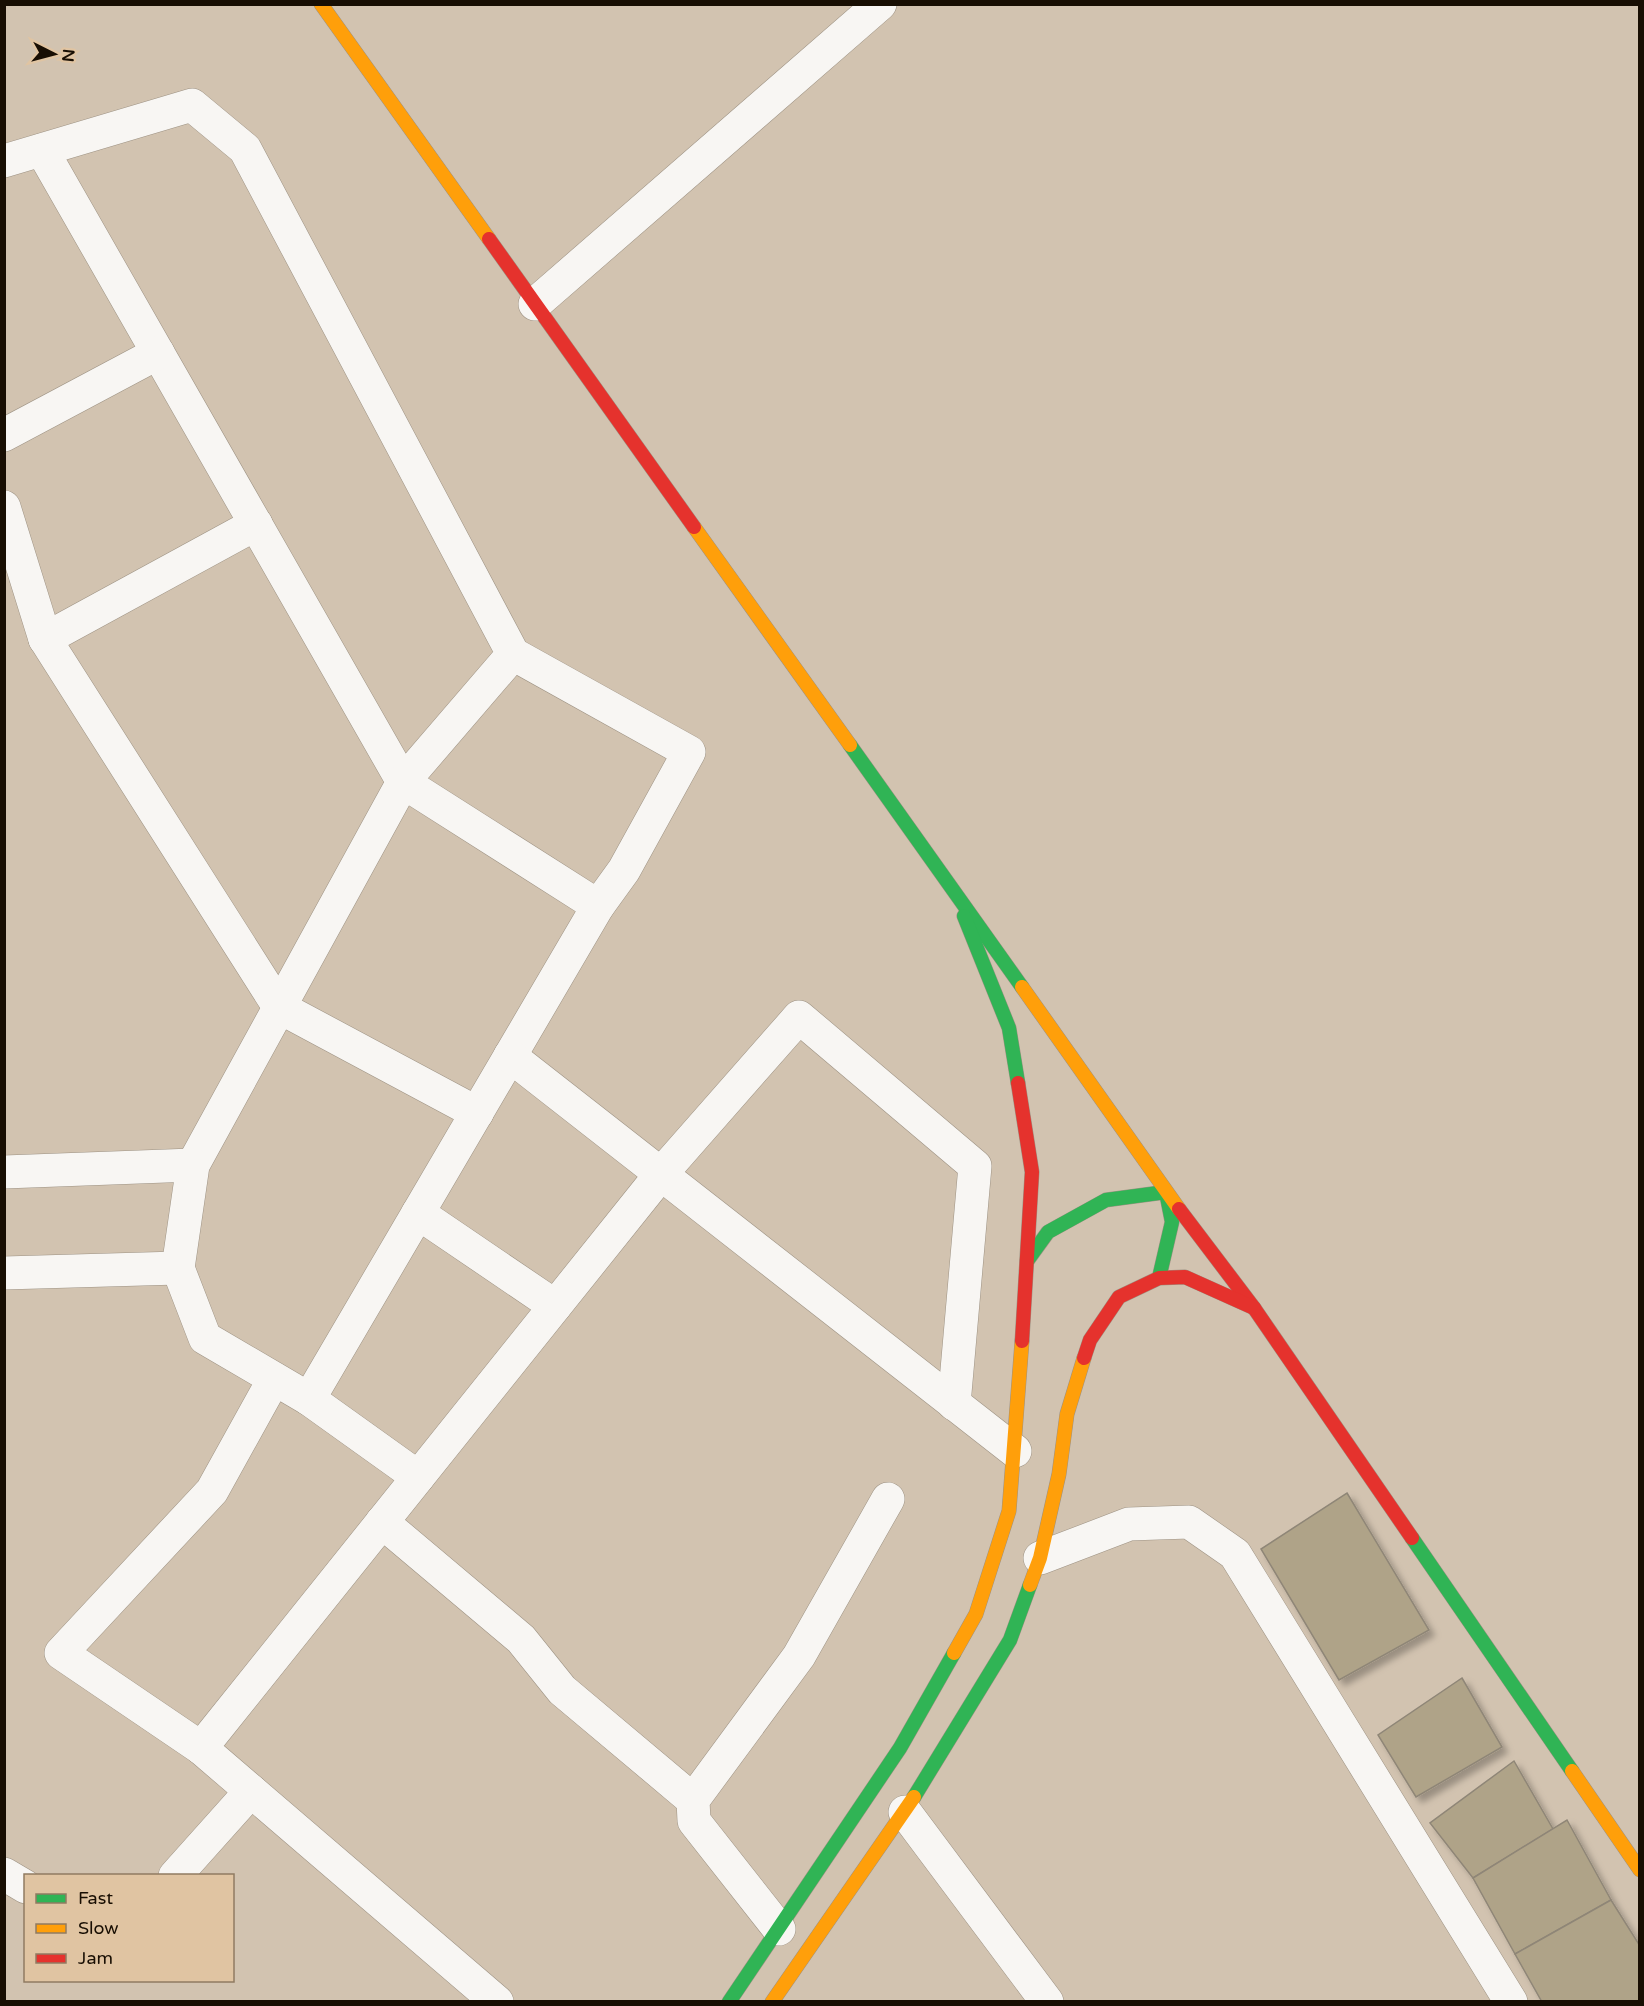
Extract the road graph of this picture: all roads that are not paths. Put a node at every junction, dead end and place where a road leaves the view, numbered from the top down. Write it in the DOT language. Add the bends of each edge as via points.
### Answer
graph roads {
  1 [pos="321,4"];
  2 [pos="879,4"];
  3 [pos="42,150"];
  4 [pos="4,162"];
  5 [pos="535,304"];
  6 [pos="158,353"];
  7 [pos="4,435"];
  8 [pos="4,507"];
  9 [pos="256,524"];
  10 [pos="45,639"];
  11 [pos="513,654"];
  12 [pos="403,782"];
  13 [pos="955,892"];
  14 [pos="598,906"];
  15 [pos="279,1007"];
  16 [pos="510,1056"];
  17 [pos="477,1113"];
  18 [pos="193,1165"];
  19 [pos="4,1172"];
  20 [pos="661,1174"];
  21 [pos="1166,1192"];
  22 [pos="418,1213"];
  23 [pos="1027,1261"];
  24 [pos="178,1268"];
  25 [pos="4,1273"];
  26 [pos="1159,1278"];
  27 [pos="555,1306"];
  28 [pos="1254,1308"];
  29 [pos="274,1379"];
  30 [pos="309,1399"];
  31 [pos="954,1404"];
  32 [pos="1015,1451"];
  33 [pos="418,1477"];
  34 [pos="888,1499"];
  35 [pos="382,1522"];
  36 [pos="1040,1558"];
  37 [pos="201,1748"];
  38 [pos="251,1791"];
  39 [pos="693,1800"];
  40 [pos="905,1812"];
  41 [pos="1640,1870"];
  42 [pos="4,1874"];
  43 [pos="176,1874"];
  44 [pos="24,1886"];
  45 [pos="779,1929"];
  46 [pos="783,1996"];
  47 [pos="497,2001"];
  48 [pos="729,2001"];
  49 [pos="1047,2001"];
  50 [pos="1510,2001"];
  1 -- 5 [label="main road"];
  2 -- 5 [label="street"];
  3 -- 4 [label="street"];
  3 -- 6 [label="street"];
  3 -- 11 [label="street" via="192,105 244,148"];
  5 -- 13 [label="main road"];
  6 -- 7 [label="street"];
  6 -- 9 [label="street"];
  8 -- 10 [label="street"];
  9 -- 10 [label="street"];
  9 -- 12 [label="street"];
  10 -- 15 [label="street"];
  11 -- 12 [label="street"];
  11 -- 14 [label="street" via="688,752 624,870"];
  12 -- 14 [label="street"];
  12 -- 15 [label="street"];
  13 -- 21 [label="main road"];
  13 -- 23 [label="main road" via="1009,1028 1032,1172"];
  14 -- 16 [label="street"];
  15 -- 17 [label="street"];
  15 -- 18 [label="street"];
  16 -- 17 [label="street"];
  16 -- 20 [label="street"];
  17 -- 22 [label="street"];
  18 -- 19 [label="street"];
  18 -- 24 [label="street"];
  20 -- 27 [label="street"];
  20 -- 31 [label="street"];
  20 -- 31 [label="street" via="799,1017 975,1166"];
  21 -- 23 [label="main road" via="1106,1200 1048,1232"];
  21 -- 26 [label="main road" via="1172,1222"];
  21 -- 28 [label="main road"];
  22 -- 27 [label="street"];
  22 -- 30 [label="street"];
  23 -- 32 [label="main road"];
  24 -- 25 [label="street"];
  24 -- 29 [label="street" via="205,1338"];
  26 -- 28 [label="main road" via="1185,1277"];
  26 -- 36 [label="main road" via="1119,1297 1090,1340 1067,1414 1059,1474"];
  27 -- 33 [label="street"];
  28 -- 41 [label="main road"];
  29 -- 30 [label="street"];
  29 -- 37 [label="street" via="212,1491 61,1653"];
  30 -- 33 [label="street"];
  31 -- 32 [label="street"];
  32 -- 45 [label="main road" via="1009,1511 976,1614 900,1748"];
  33 -- 35 [label="street"];
  34 -- 39 [label="street" via="799,1656"];
  35 -- 37 [label="street"];
  35 -- 39 [label="street" via="521,1639 562,1690"];
  36 -- 40 [label="main road" via="1010,1640"];
  36 -- 50 [label="street" via="1129,1524 1189,1522 1235,1554"];
  37 -- 38 [label="street"];
  38 -- 43 [label="street"];
  38 -- 47 [label="street"];
  39 -- 45 [label="street" via="694,1821"];
  40 -- 46 [label="main road"];
  40 -- 49 [label="street"];
  42 -- 44 [label="street"];
  45 -- 48 [label="main road"];
}
